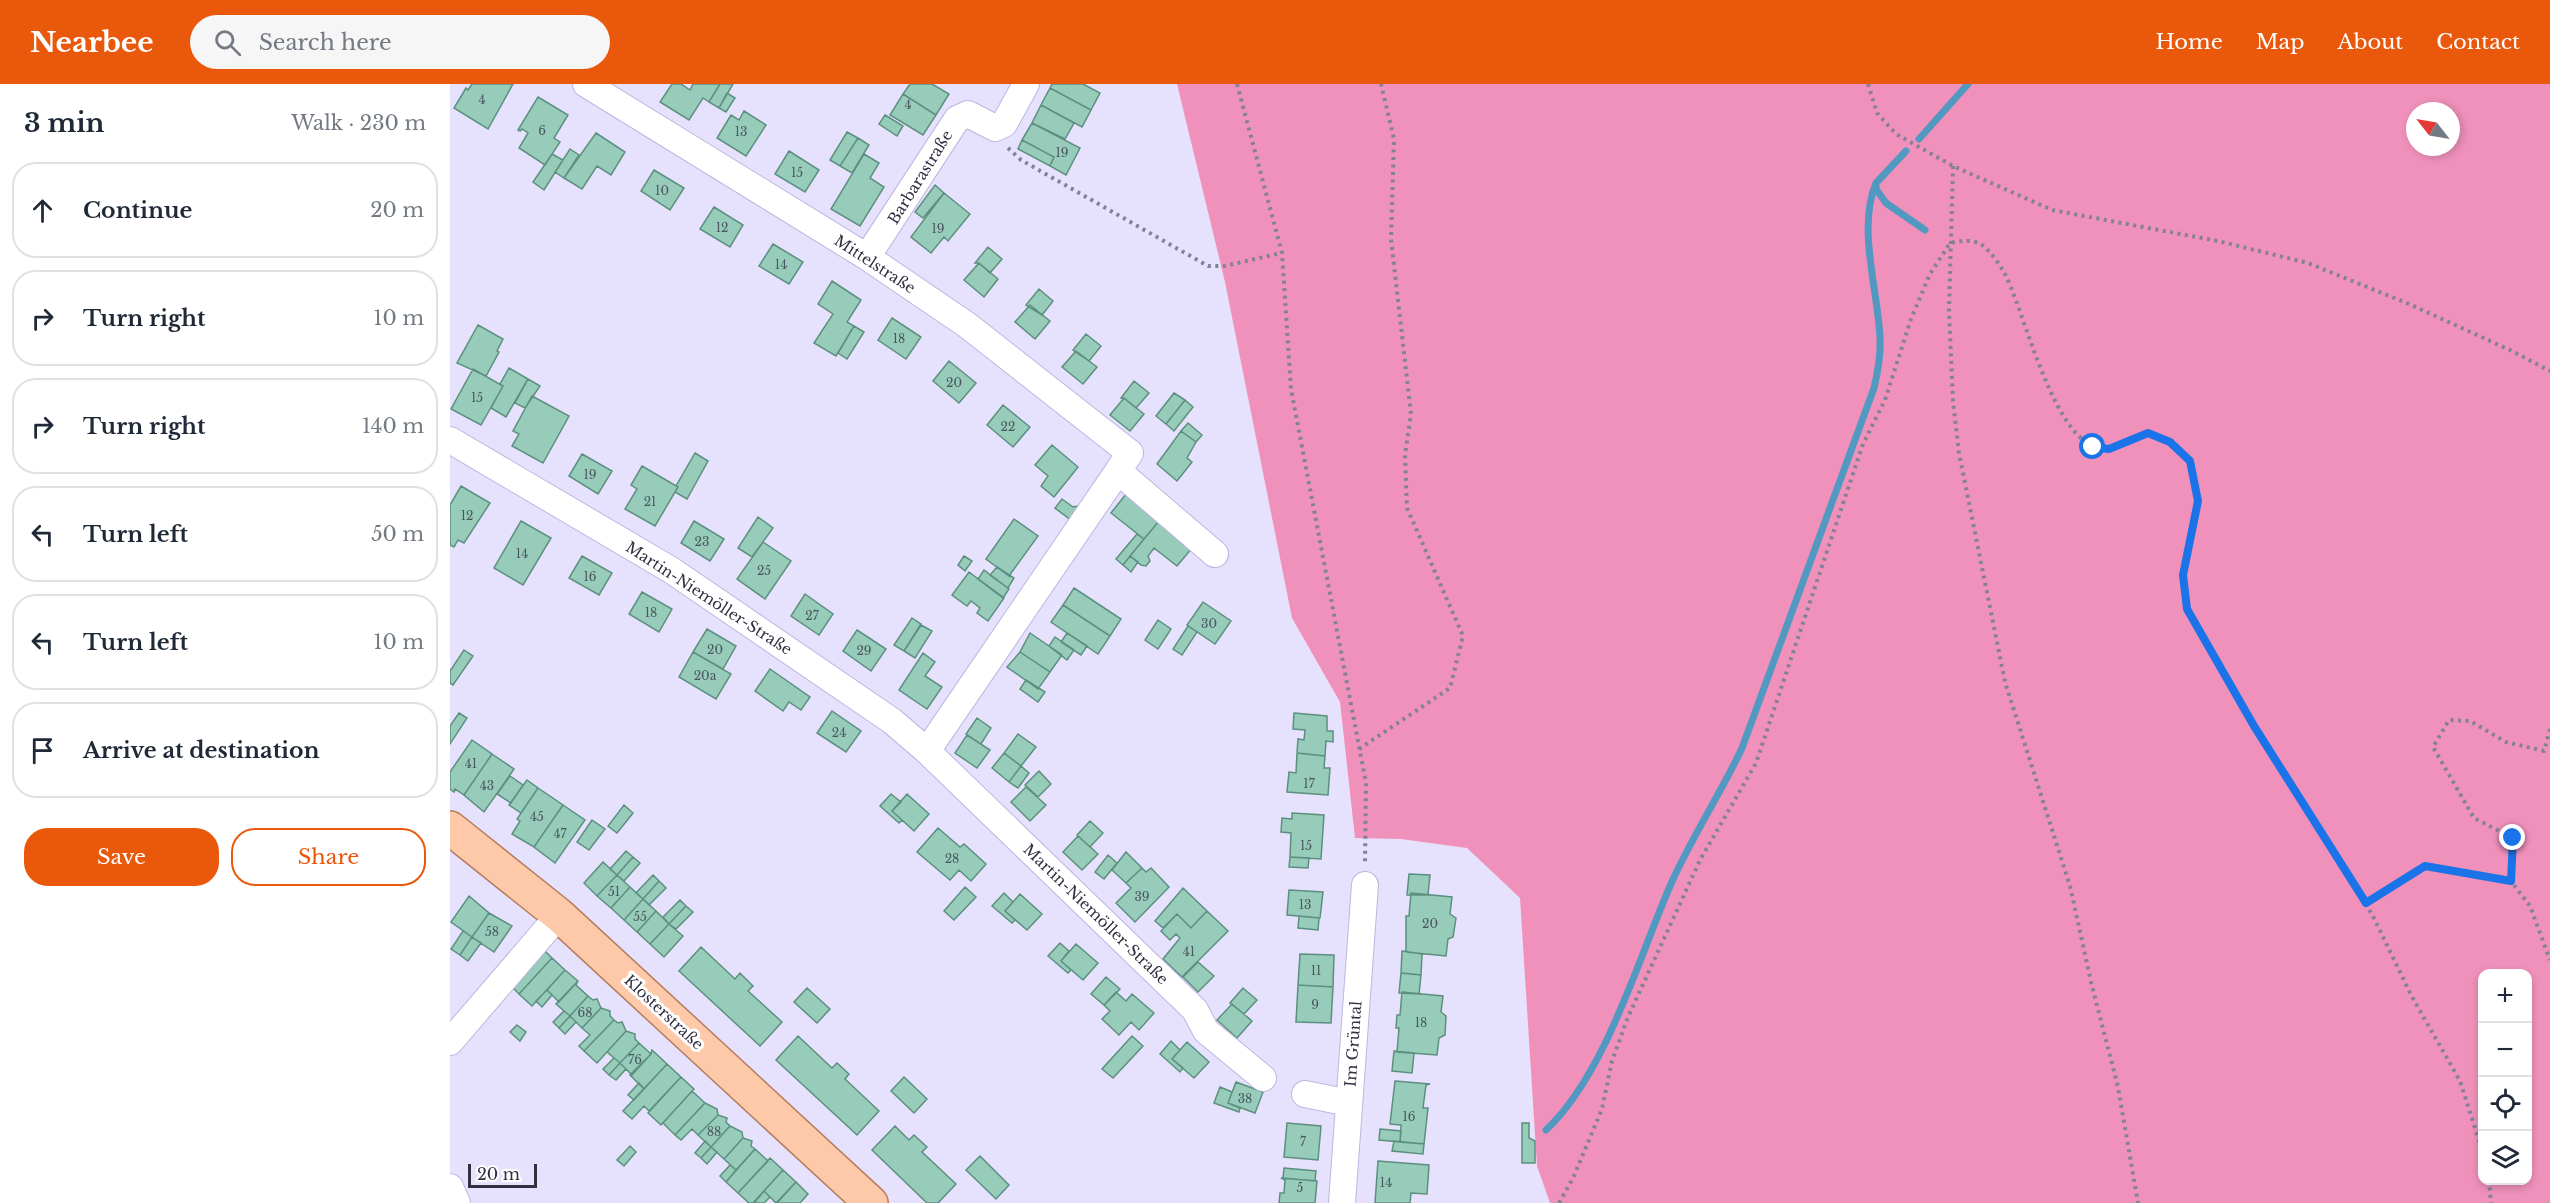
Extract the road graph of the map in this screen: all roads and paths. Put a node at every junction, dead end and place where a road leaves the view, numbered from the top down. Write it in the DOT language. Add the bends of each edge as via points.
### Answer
graph roads {
  1 [pos="586,84"];
  2 [pos="1026,84"];
  3 [pos="1237,84"];
  4 [pos="1381,84"];
  5 [pos="1868,84"];
  6 [pos="1004,124"];
  7 [pos="1953,166"];
  8 [pos="1950,243"];
  9 [pos="1282,253"];
  10 [pos="867,257"];
  11 [pos="2550,371"];
  12 [pos="450,440"];
  13 [pos="1118,471"];
  14 [pos="1215,554"];
  15 [pos="2550,729"];
  16 [pos="1359,749"];
  17 [pos="927,751"];
  18 [pos="450,828"];
  19 [pos="2511,881"];
  20 [pos="1365,885"];
  21 [pos="2366,903"];
  22 [pos="560,915"];
  23 [pos="2550,960"];
  24 [pos="450,1041"];
  25 [pos="1263,1078"];
  26 [pos="1305,1094"];
  27 [pos="1349,1103"];
  28 [pos="2478,1137"];
  29 [pos="2489,1185"];
  30 [pos="450,1187"];
  31 [pos="457,1203"];
  32 [pos="871,1203"];
  33 [pos="1342,1203"];
  34 [pos="1559,1203"];
  35 [pos="2138,1203"];
  36 [pos="2491,1203"];
  1 -- 10 [label="street, Mittelstraße"];
  2 -- 6 [label="street"];
  3 -- 9 [label="path"];
  4 -- 16 [label="path" via="1394,139 1392,239 1411,414 1405,455 1407,508 1463,636 1450,688"];
  5 -- 7 [label="path" via="1876,113 1896,134"];
  6 -- 9 [label="path" via="1005,145 1021,160 1208,266"];
  6 -- 10 [label="street, Barbarastraße" via="995,128 968,114 957,119"];
  7 -- 8 [label="path"];
  7 -- 11 [label="path" via="2052,210 2218,241 2308,263 2409,303"];
  8 -- 21 [label="path" via="1965,239 1983,246 2003,270 2040,371 2076,434 2093,447 2109,449 2148,433 2170,442 2190,461 2198,501 2183,575 2187,609 2254,726"];
  8 -- 34 [label="path" via="1930,274 1885,400 1863,444 1756,763 1700,860 1628,1017 1612,1060 1602,1109"];
  8 -- 35 [label="path" via="1953,402 1973,528 2006,682 2070,886 2118,1087"];
  9 -- 16 [label="path" via="1291,389"];
  10 -- 13 [label="street, Mittelstraße" via="967,325 1130,453"];
  12 -- 17 [label="street, Martin-Niemöller-Straße" via="671,570 892,722"];
  13 -- 14 [label="street"];
  13 -- 17 [label="street, Mittelstraße"];
  15 -- 19 [label="path" via="2544,751 2506,742 2470,722 2449,720 2433,747 2474,818 2513,838"];
  16 -- 20 [label="path" via="1366,783"];
  17 -- 25 [label="street, Martin-Niemöller-Straße" via="1195,1010 1206,1031"];
  18 -- 22 [label="main road, Klosterstraße"];
  19 -- 21 [label="path" via="2425,866"];
  19 -- 23 [label="path" via="2530,906"];
  20 -- 27 [label="street, Im Grüntal"];
  21 -- 28 [label="path" via="2411,995 2460,1081"];
  22 -- 24 [label="street"];
  22 -- 32 [label="main road, Klosterstraße"];
  26 -- 27 [label="street"];
  27 -- 33 [label="street, Im Grüntal"];
  29 -- 36 [label="path"];
  30 -- 31 [label="street"];
}
